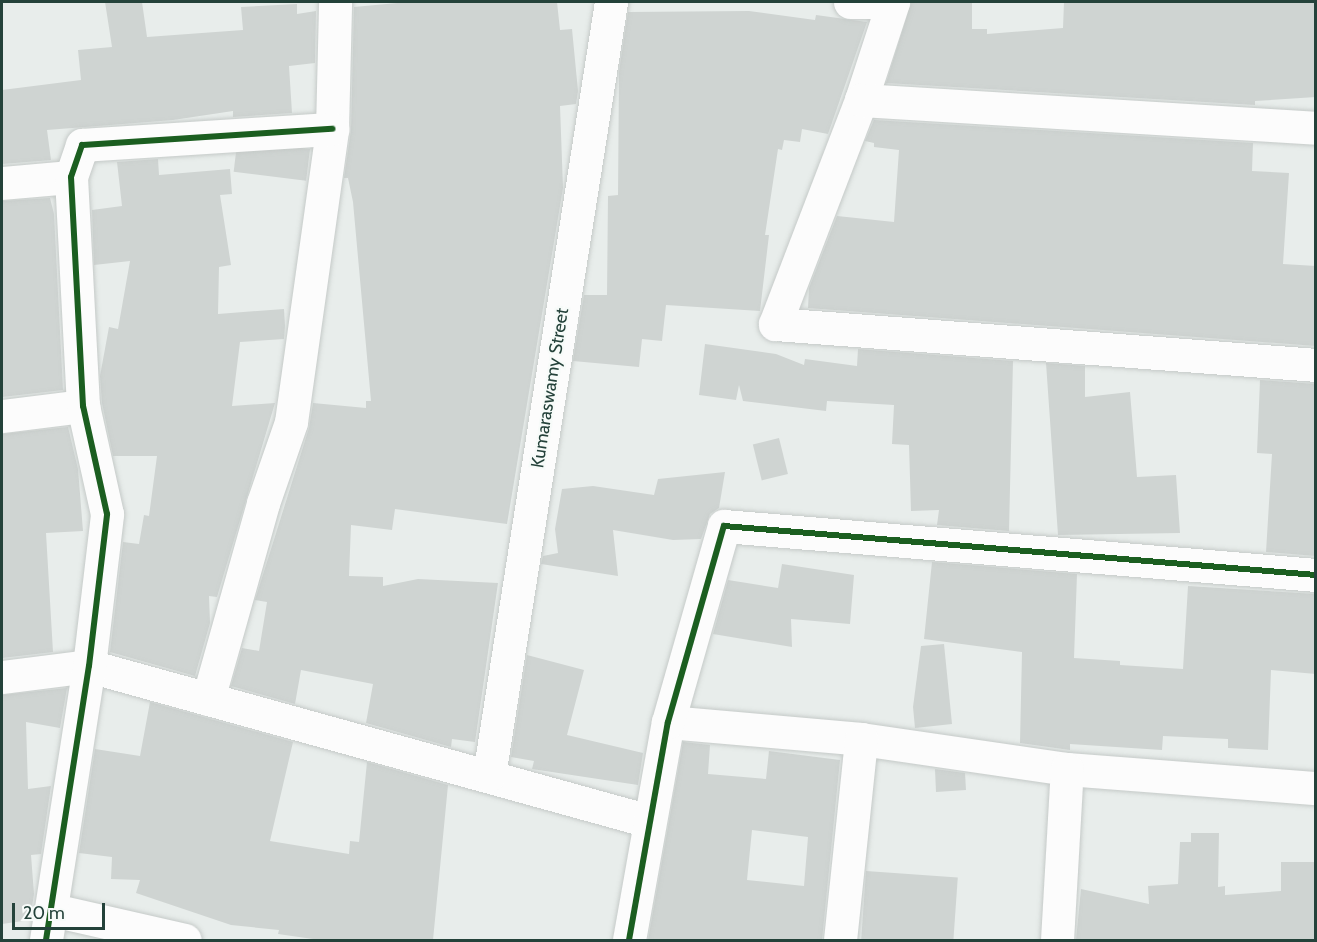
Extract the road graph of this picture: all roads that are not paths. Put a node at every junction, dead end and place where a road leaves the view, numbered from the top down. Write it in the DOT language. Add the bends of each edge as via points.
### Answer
graph roads {
  1 [pos="335,2"];
  2 [pos="611,2"];
  3 [pos="849,2"];
  4 [pos="893,2"];
  5 [pos="861,100"];
  6 [pos="1316,128"];
  7 [pos="332,129"];
  8 [pos="71,177"];
  9 [pos="2,183"];
  10 [pos="1316,365"];
  11 [pos="83,406"];
  12 [pos="2,417"];
  13 [pos="1316,576"];
  14 [pos="89,666"];
  15 [pos="2,677"];
  16 [pos="208,699"];
  17 [pos="668,722"];
  18 [pos="861,739"];
  19 [pos="1067,769"];
  20 [pos="489,775"];
  21 [pos="1316,788"];
  22 [pos="649,821"];
  23 [pos="42,932"];
  24 [pos="185,940"];
  25 [pos="629,940"];
  26 [pos="840,940"];
  27 [pos="1057,940"];
  1 -- 7 [label="street"];
  2 -- 20 [label="street, Kumaraswamy Street"];
  3 -- 4 [label="street"];
  4 -- 5 [label="street"];
  5 -- 6 [label="street"];
  5 -- 10 [label="street" via="775,324"];
  7 -- 8 [label="street" via="82,145"];
  7 -- 16 [label="street" via="291,422 263,503"];
  8 -- 9 [label="street"];
  8 -- 11 [label="street"];
  11 -- 12 [label="street"];
  11 -- 14 [label="street" via="107,514"];
  13 -- 17 [label="street" via="724,526"];
  14 -- 15 [label="street"];
  14 -- 16 [label="street"];
  14 -- 23 [label="street"];
  16 -- 20 [label="street"];
  17 -- 18 [label="street"];
  17 -- 22 [label="street"];
  18 -- 19 [label="street"];
  18 -- 26 [label="street"];
  19 -- 21 [label="street"];
  19 -- 27 [label="street"];
  20 -- 22 [label="street"];
  22 -- 25 [label="street"];
  23 -- 24 [label="street"];
}
